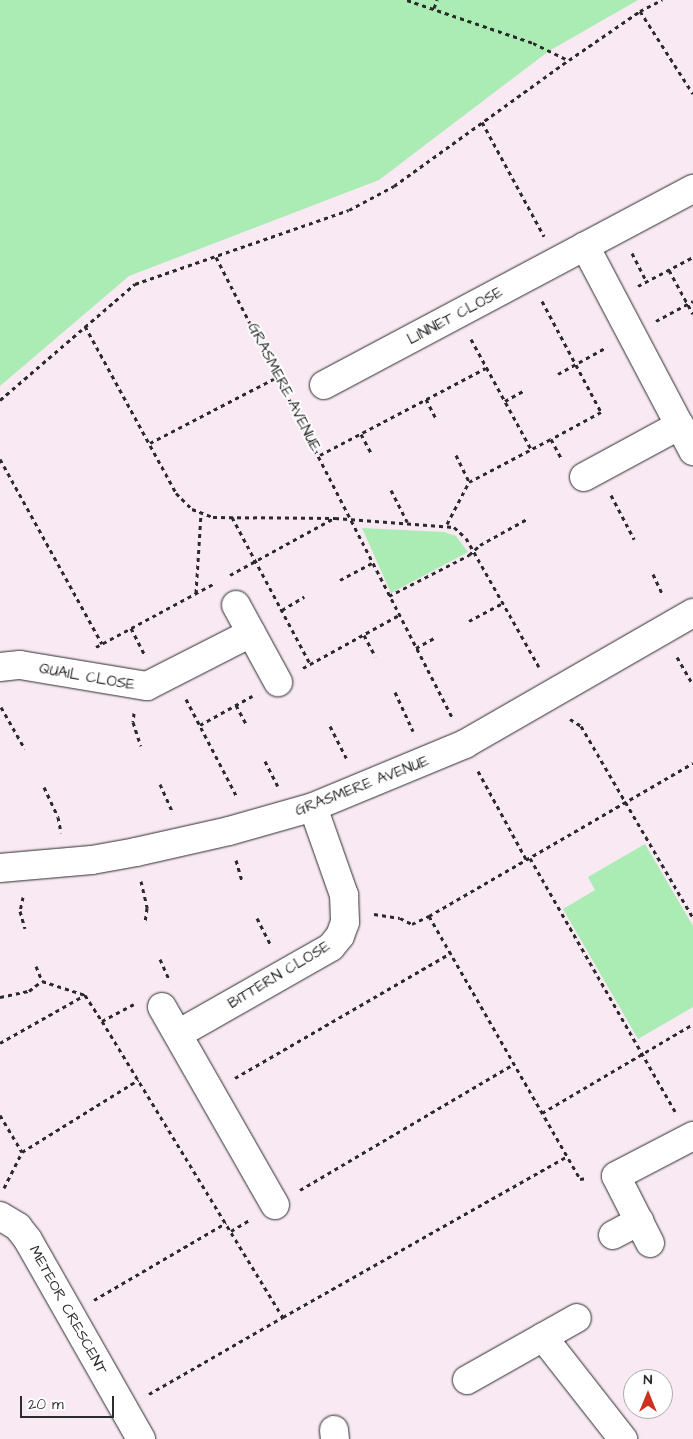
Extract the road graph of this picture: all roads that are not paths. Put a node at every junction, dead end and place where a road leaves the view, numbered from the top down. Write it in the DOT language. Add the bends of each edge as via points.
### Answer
graph roads {
  1 [pos="693,189"];
  2 [pos="585,246"];
  3 [pos="324,385"];
  4 [pos="680,425"];
  5 [pos="693,451"];
  6 [pos="590,473"];
  7 [pos="236,605"];
  8 [pos="693,613"];
  9 [pos="251,633"];
  10 [pos="0,667"];
  11 [pos="278,682"];
  12 [pos="313,807"];
  13 [pos="0,868"];
  14 [pos="162,1007"];
  15 [pos="178,1034"];
  16 [pos="691,1136"];
  17 [pos="275,1205"];
  18 [pos="0,1216"];
  19 [pos="613,1235"];
  20 [pos="577,1318"];
  21 [pos="543,1337"];
  22 [pos="467,1380"];
  23 [pos="141,1439"];
  24 [pos="624,1439"];
  1 -- 2 [label="street, LINNET CLOSE"];
  2 -- 3 [label="street, LINNET CLOSE"];
  2 -- 4 [label="street"];
  4 -- 5 [label="street"];
  4 -- 6 [label="street"];
  7 -- 9 [label="street"];
  8 -- 12 [label="street, GRASMERE AVENUE" via="465,744"];
  9 -- 10 [label="street, QUAIL CLOSE" via="173,675 142,686 20,666"];
  9 -- 11 [label="street"];
  12 -- 13 [label="street, GRASMERE AVENUE" via="245,827 136,852"];
  12 -- 15 [label="street, BITTERN CLOSE" via="346,909 340,936 331,947"];
  14 -- 15 [label="street"];
  15 -- 17 [label="street"];
  16 -- 19 [label="street" via="616,1176 644,1232"];
  18 -- 23 [label="street, METEOR CRESCENT" via="18,1227 28,1240"];
  20 -- 21 [label="street"];
  21 -- 22 [label="street"];
  21 -- 24 [label="street"];
}
